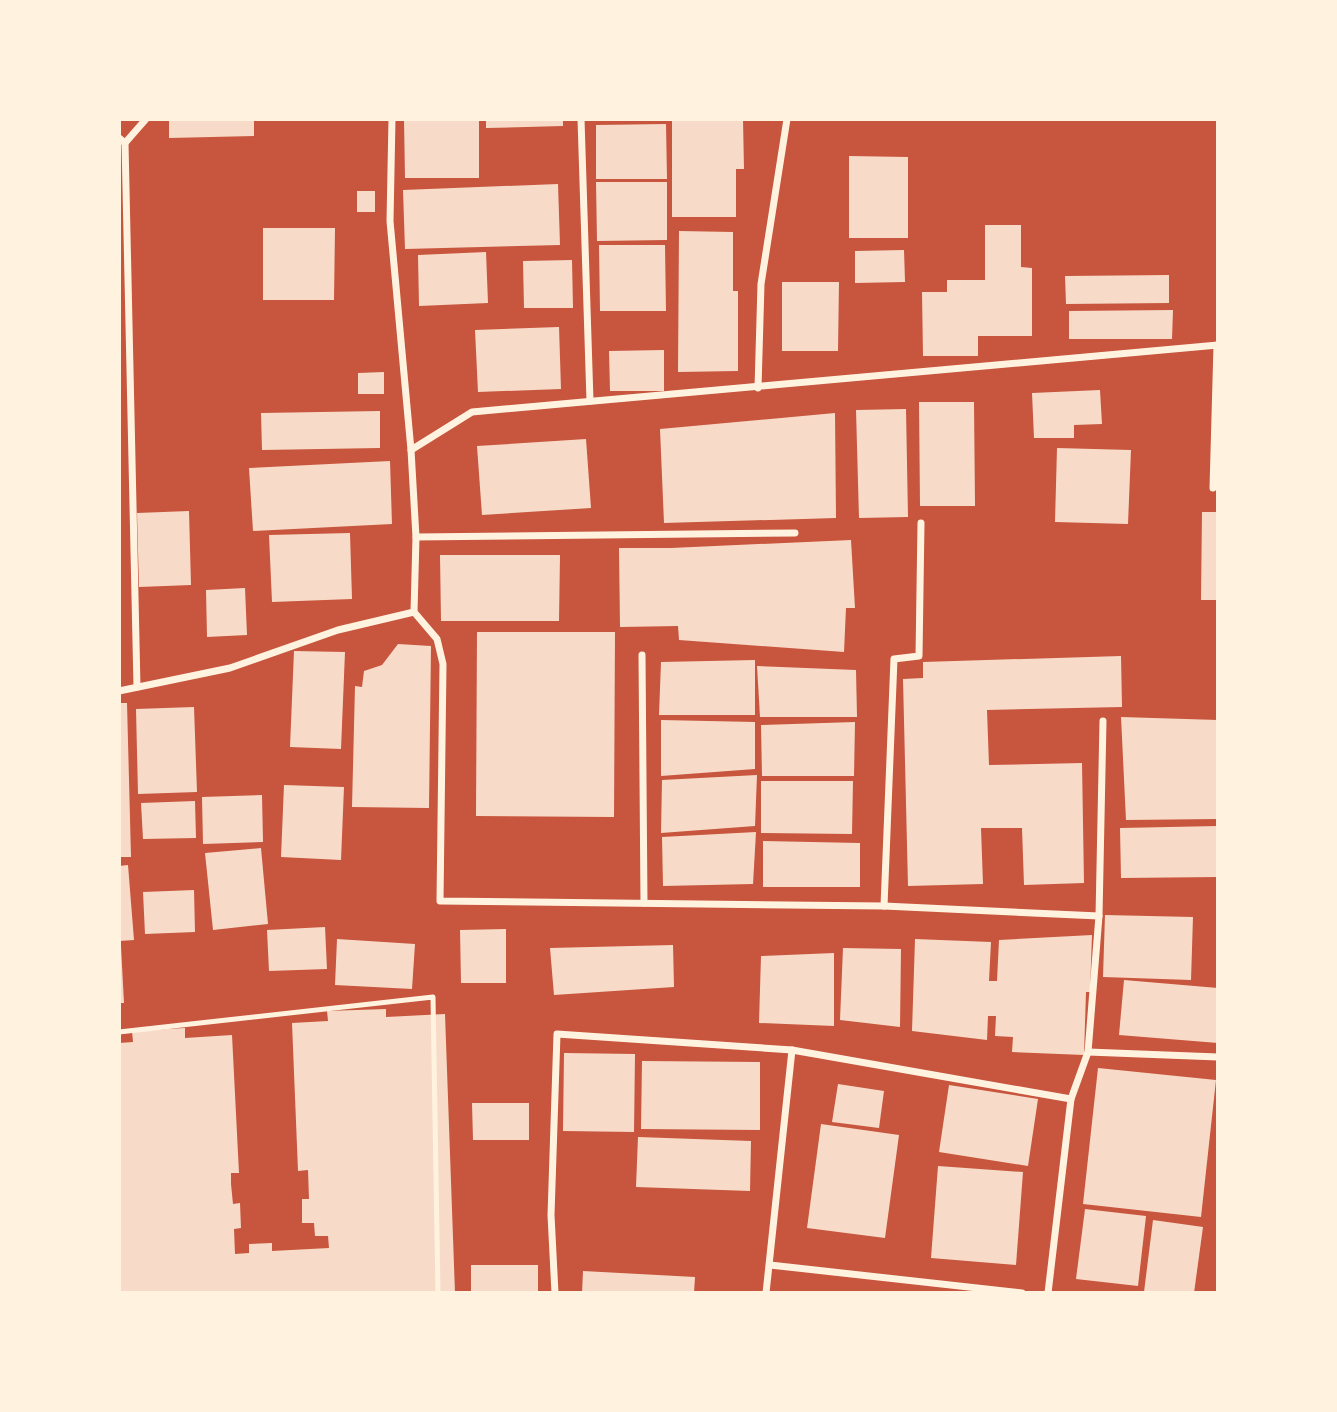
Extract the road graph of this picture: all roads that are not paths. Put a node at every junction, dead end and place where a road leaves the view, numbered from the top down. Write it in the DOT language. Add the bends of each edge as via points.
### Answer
graph roads {
  1 [pos="146,119"];
  2 [pos="392,119"];
  3 [pos="582,119"];
  4 [pos="787,119"];
  5 [pos="122,140"];
  6 [pos="1217,345"];
  7 [pos="758,387"];
  8 [pos="590,401"];
  9 [pos="411,450"];
  10 [pos="1213,488"];
  11 [pos="922,523"];
  12 [pos="795,533"];
  13 [pos="416,537"];
  14 [pos="414,612"];
  15 [pos="642,655"];
  16 [pos="137,687"];
  17 [pos="119,691"];
  18 [pos="1103,721"];
  19 [pos="644,904"];
  20 [pos="884,906"];
  21 [pos="1099,916"];
  22 [pos="119,1032"];
  23 [pos="792,1050"];
  24 [pos="1088,1052"];
  25 [pos="1218,1057"];
  26 [pos="1071,1099"];
  27 [pos="770,1265"];
  28 [pos="438,1293"];
  29 [pos="555,1293"];
  30 [pos="766,1293"];
  31 [pos="1022,1293"];
  32 [pos="1048,1293"];
  1 -- 5 [label="street"];
  2 -- 9 [label="street" via="390,221"];
  3 -- 8 [label="street"];
  4 -- 7 [label="street" via="761,284"];
  5 -- 16 [label="street"];
  6 -- 7 [label="street"];
  6 -- 10 [label="street"];
  7 -- 8 [label="street"];
  8 -- 9 [label="street" via="472,412"];
  9 -- 13 [label="street"];
  11 -- 20 [label="street" via="919,656 894,659"];
  12 -- 13 [label="street"];
  13 -- 14 [label="street"];
  14 -- 16 [label="street" via="338,630 230,668"];
  14 -- 19 [label="street" via="437,639 443,664 440,901"];
  15 -- 19 [label="street"];
  16 -- 17 [label="street"];
  18 -- 21 [label="street"];
  19 -- 20 [label="street"];
  20 -- 21 [label="street"];
  21 -- 24 [label="street"];
  22 -- 28 [label="lane" via="433,997"];
  23 -- 26 [label="street"];
  23 -- 27 [label="street"];
  23 -- 29 [label="street" via="556,1034 551,1215"];
  24 -- 25 [label="street"];
  24 -- 26 [label="street"];
  26 -- 32 [label="street"];
  27 -- 30 [label="street"];
  27 -- 31 [label="street"];
}
